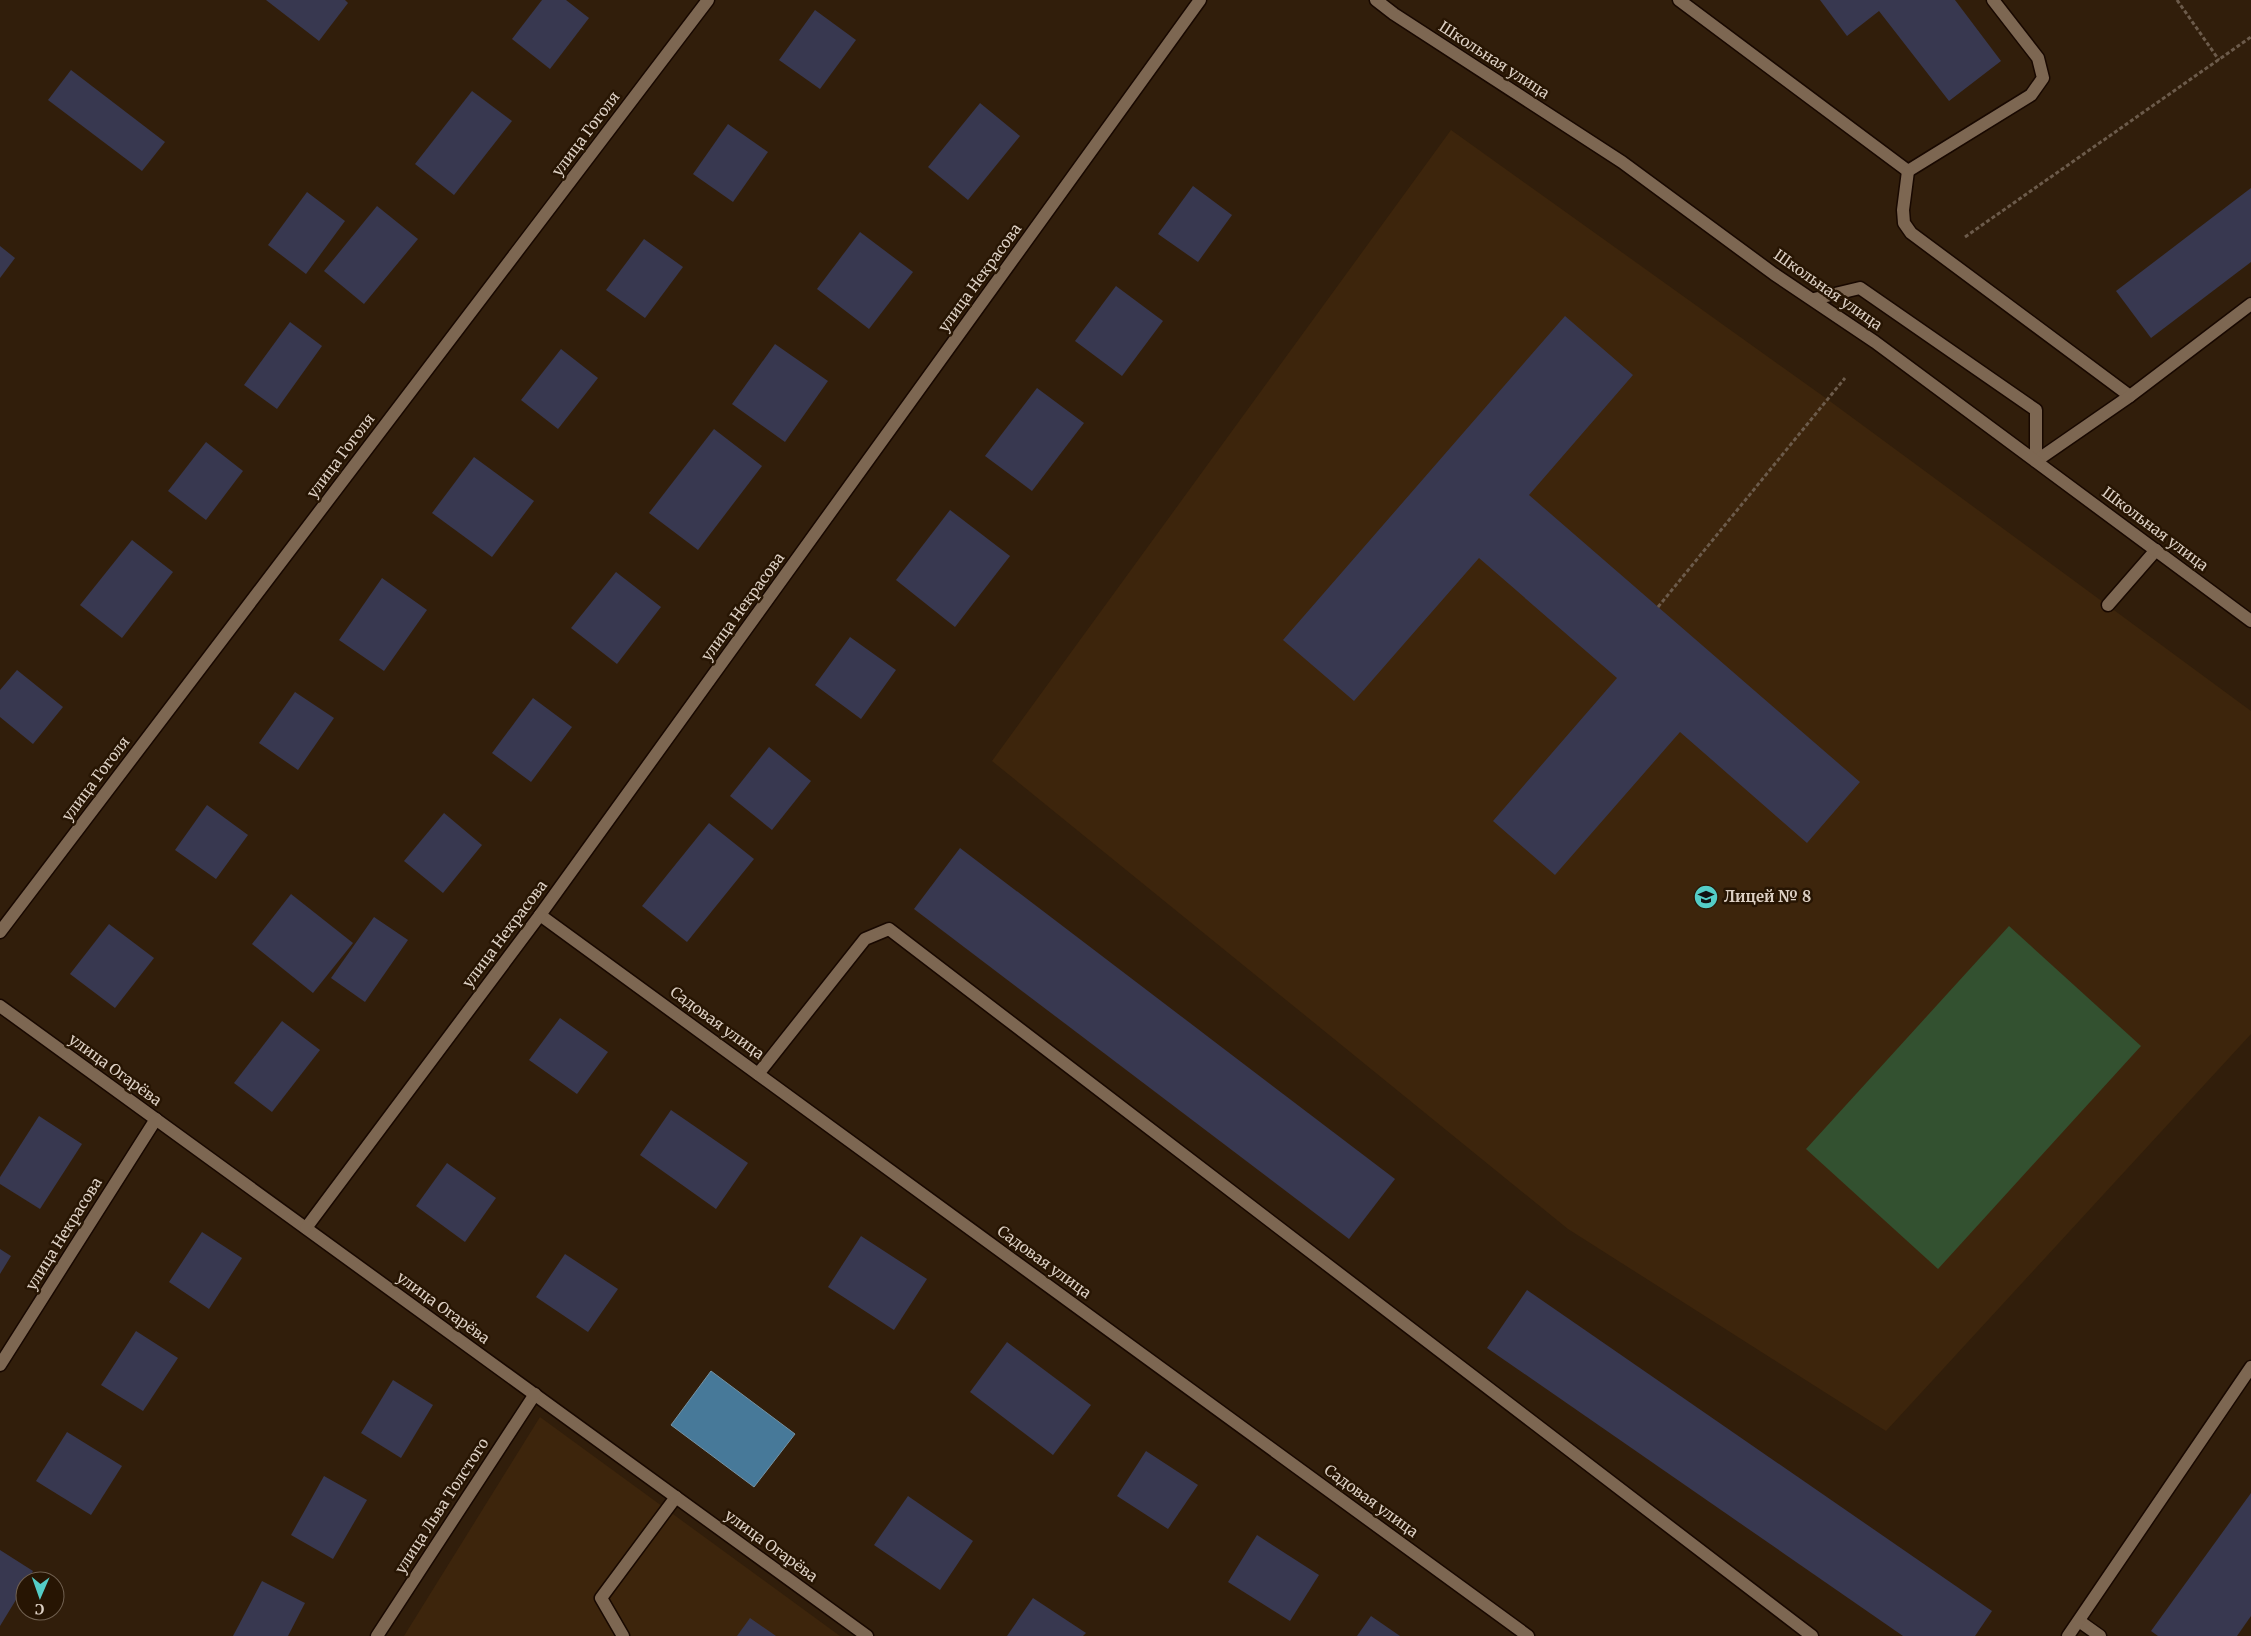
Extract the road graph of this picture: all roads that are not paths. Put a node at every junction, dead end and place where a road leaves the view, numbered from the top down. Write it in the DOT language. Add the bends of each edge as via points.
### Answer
graph roads {
  1 [pos="708,0"];
  2 [pos="1200,0"];
  3 [pos="1376,0"];
  4 [pos="1679,0"];
  5 [pos="1993,0"];
  6 [pos="1908,172"];
  7 [pos="1814,299"];
  8 [pos="2251,304"];
  9 [pos="2130,396"];
  10 [pos="2036,461"];
  11 [pos="2156,550"];
  12 [pos="2108,605"];
  13 [pos="2251,621"];
  14 [pos="540,914"];
  15 [pos="0,932"];
  16 [pos="0,1006"];
  17 [pos="758,1074"];
  18 [pos="156,1119"];
  19 [pos="306,1228"];
  20 [pos="0,1365"];
  21 [pos="2251,1367"];
  22 [pos="535,1394"];
  23 [pos="676,1497"];
  24 [pos="2079,1621"];
  25 [pos="378,1636"];
  26 [pos="623,1636"];
  27 [pos="867,1636"];
  28 [pos="1528,1636"];
  29 [pos="1812,1636"];
  30 [pos="2068,1636"];
  31 [pos="2100,1636"];
  1 -- 15 [label="street, улица Гоголя"];
  2 -- 14 [label="street, улица Некрасова"];
  3 -- 7 [label="street, Школьная улица" via="1622,162 1774,274"];
  4 -- 6 [label="street"];
  5 -- 6 [label="street" via="2038,58 2043,78 2031,95"];
  6 -- 9 [label="street" via="1904,224 1911,234"];
  7 -- 10 [label="street, Школьная улица"];
  7 -- 10 [label="street" via="1860,288 2036,410"];
  8 -- 9 [label="street"];
  9 -- 10 [label="street"];
  10 -- 11 [label="street, Школьная улица"];
  11 -- 12 [label="street"];
  11 -- 13 [label="street, Школьная улица"];
  14 -- 17 [label="street, Садовая улица"];
  14 -- 19 [label="street, улица Некрасова"];
  16 -- 18 [label="street, улица Огарёва"];
  17 -- 28 [label="street, Садовая улица"];
  17 -- 29 [label="street" via="865,939 889,929"];
  18 -- 19 [label="street, улица Огарёва"];
  18 -- 20 [label="street, улица Некрасова"];
  19 -- 22 [label="street, улица Огарёва"];
  21 -- 24 [label="street"];
  22 -- 23 [label="street, улица Огарёва"];
  22 -- 25 [label="street, улица Льва Толстого"];
  23 -- 26 [label="street" via="601,1598"];
  23 -- 27 [label="street, улица Огарёва"];
  24 -- 30 [label="street"];
  24 -- 31 [label="street"];
}
